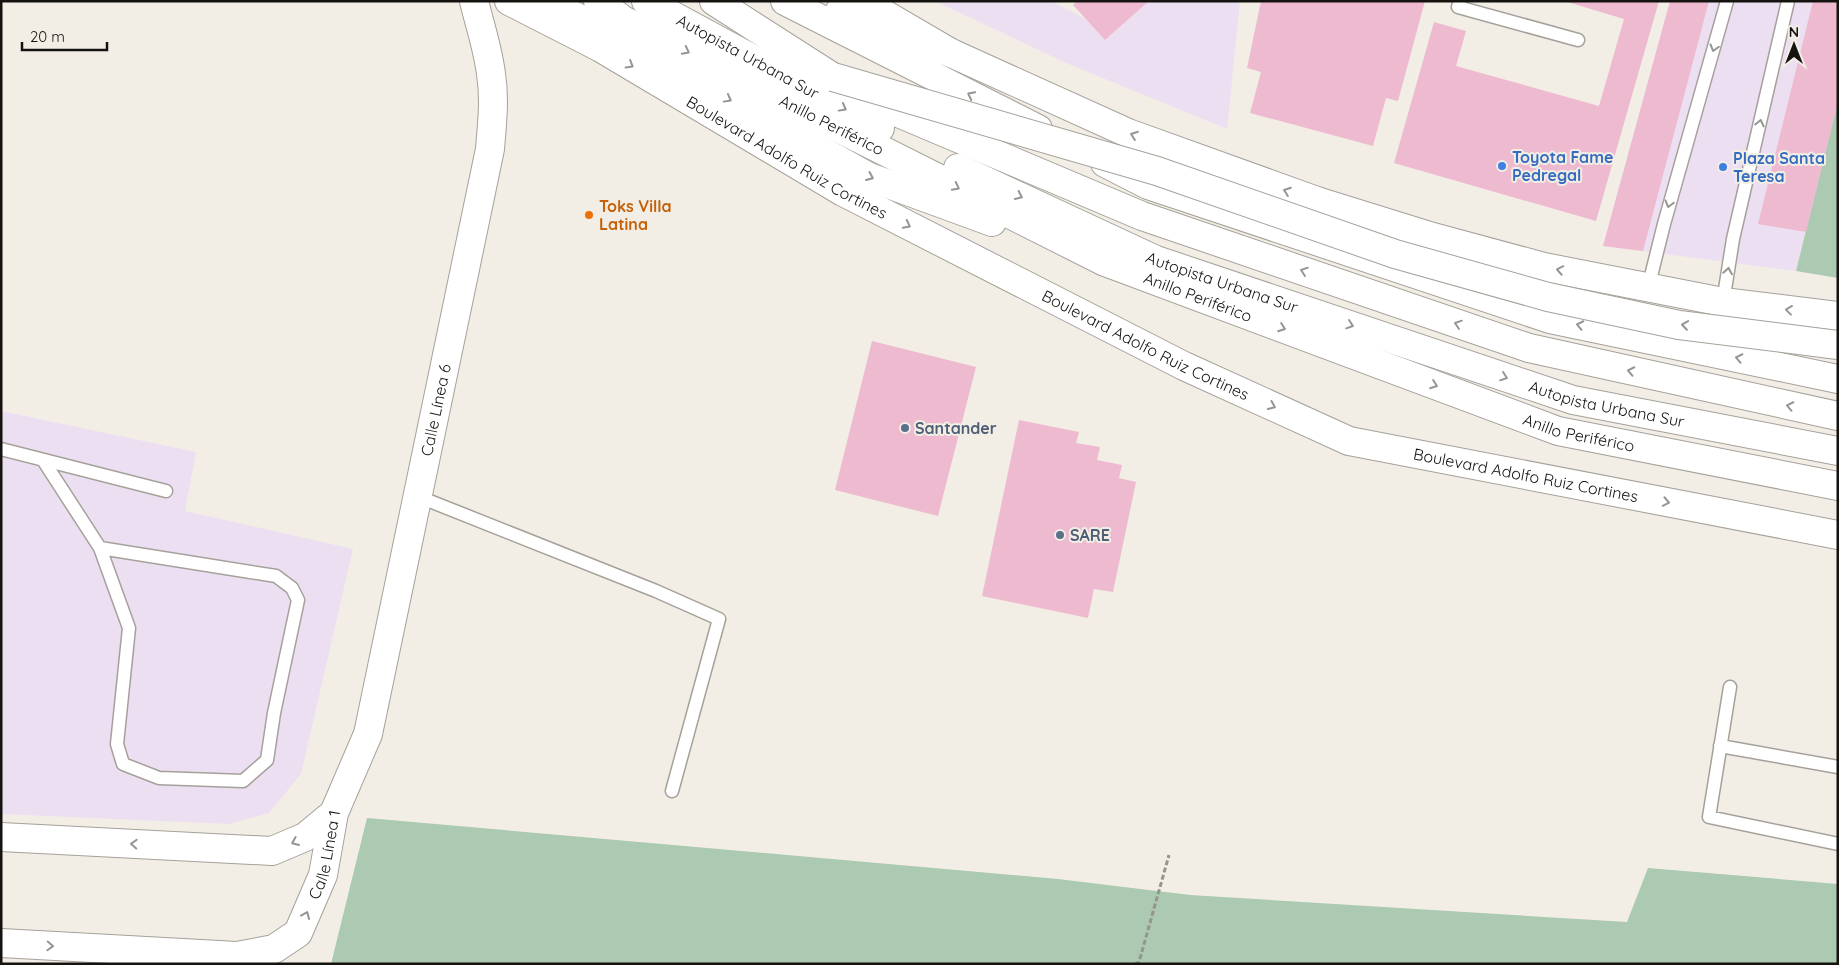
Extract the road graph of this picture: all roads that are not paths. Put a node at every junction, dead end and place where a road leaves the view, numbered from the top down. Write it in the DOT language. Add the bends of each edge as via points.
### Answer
graph roads {
  1 [pos="474,1"];
  2 [pos="509,1"];
  3 [pos="546,1"];
  4 [pos="598,1"];
  5 [pos="646,1"];
  6 [pos="714,1"];
  7 [pos="785,1"];
  8 [pos="809,1"];
  9 [pos="862,1"];
  10 [pos="1460,1"];
  11 [pos="1727,1"];
  12 [pos="1788,1"];
  13 [pos="1578,40"];
  14 [pos="950,53"];
  15 [pos="833,77"];
  16 [pos="1317,201"];
  17 [pos="1105,262"];
  18 [pos="1648,288"];
  19 [pos="1723,302"];
  20 [pos="1838,316"];
  21 [pos="1550,319"];
  22 [pos="1838,345"];
  23 [pos="1838,379"];
  24 [pos="1838,416"];
  25 [pos="1,449"];
  26 [pos="1838,451"];
  27 [pos="43,460"];
  28 [pos="1838,486"];
  29 [pos="166,491"];
  30 [pos="417,496"];
  31 [pos="1838,535"];
  32 [pos="100,548"];
  33 [pos="1730,687"];
  34 [pos="1720,746"];
  35 [pos="1838,767"];
  36 [pos="672,791"];
  37 [pos="334,813"];
  38 [pos="1,837"];
  39 [pos="1838,844"];
  40 [pos="1,943"];
  1 -- 30 [label="main road, Calle Línea 6" via="492,76 494,108 490,149"];
  2 -- 31 [label="main road, Boulevard Adolfo Ruiz Cortines, one-way" via="601,48 843,192 1184,366 1350,441"];
  3 -- 17 [label="main road, one-way" via="869,177"];
  4 -- 17 [label="main road, Anillo Periférico, one-way" via="623,20"];
  5 -- 26 [label="main road, Autopista Urbana Sur, one-way" via="918,149 1156,260 1573,400"];
  6 -- 15 [label="main road, Autopista Urbana Sur"];
  21 -- 7 [label="main road, one-way" via="1148,185"];
  8 -- 14 [label="main road"];
  9 -- 14 [label="main road"];
  10 -- 13 [label="lane" via="1458,7"];
  11 -- 18 [label="lane, one-way"];
  19 -- 12 [label="lane, one-way" via="1733,238"];
  16 -- 14 [label="main road, one-way" via="1128,133"];
  22 -- 15 [label="main road, one-way, bridge" via="1679,324 1548,297 1396,254 1157,171"];
  24 -- 15 [label="main road, Autopista Urbana Sur, one-way, bridge" via="1520,345 1142,216 870,101"];
  18 -- 16 [label="main road, one-way" via="1544,267"];
  16 -- 21 [label="main road"];
  17 -- 28 [label="main road, Anillo Periférico, one-way" via="1558,431"];
  18 -- 19 [label="main road"];
  20 -- 19 [label="main road, one-way"];
  23 -- 21 [label="main road, one-way"];
  25 -- 27 [label="lane"];
  27 -- 29 [label="lane"];
  27 -- 32 [label="lane"];
  30 -- 36 [label="lane" via="719,619"];
  30 -- 37 [label="main road, Calle Línea 6" via="368,734"];
  32 -- 32 [label="lane" via="129,628 117,744 123,764 159,778 243,781 267,760 298,600 292,588 276,576"];
  33 -- 34 [label="lane"];
  34 -- 35 [label="lane"];
  34 -- 39 [label="lane" via="1709,817"];
  37 -- 38 [label="main road, Calle Línea 1, one-way" via="305,837 272,852"];
  40 -- 37 [label="main road, Calle Línea 1, one-way" via="237,956 274,949 298,933 323,875"];
}
